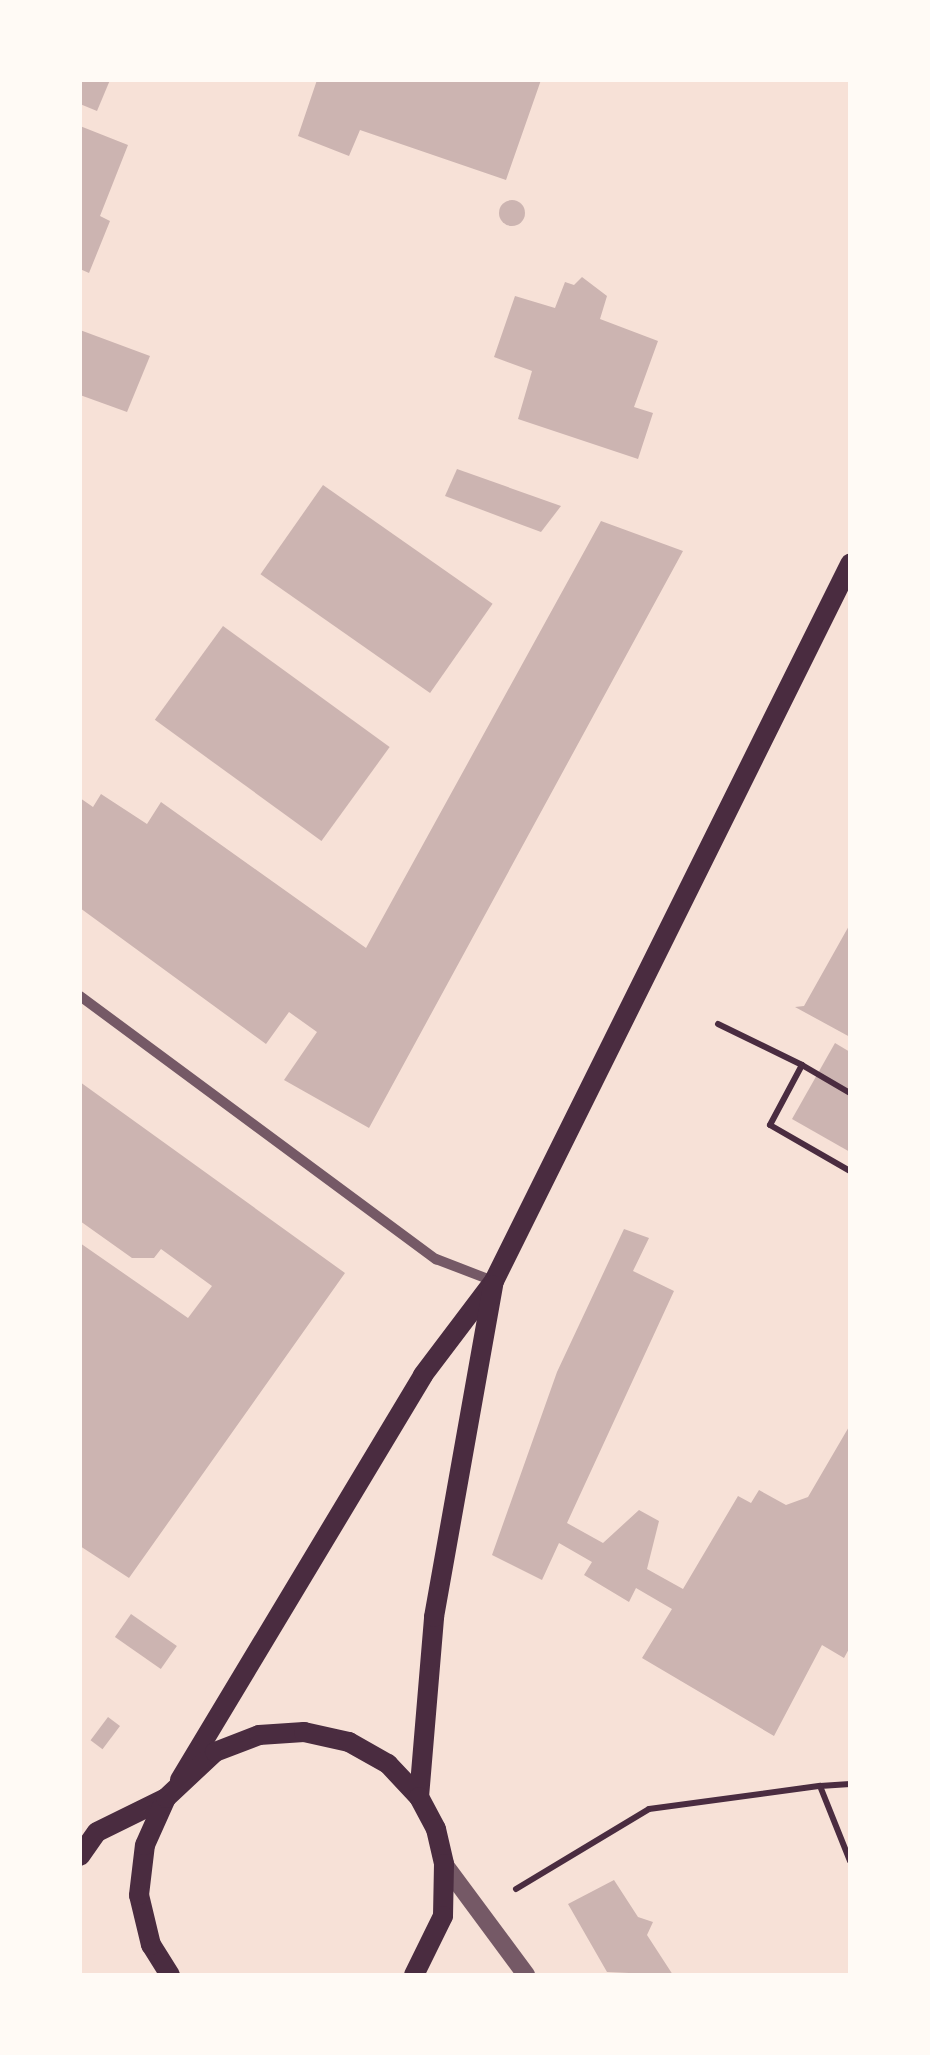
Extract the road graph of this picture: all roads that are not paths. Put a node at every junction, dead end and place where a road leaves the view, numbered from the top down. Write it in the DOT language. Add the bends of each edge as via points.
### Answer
graph roads {
  1 [pos="850,564"];
  2 [pos="80,996"];
  3 [pos="494,1281"];
  4 [pos="180,1780"];
  5 [pos="419,1797"];
  6 [pos="166,1798"];
  7 [pos="80,1856"];
  8 [pos="444,1864"];
  9 [pos="170,1975"];
  10 [pos="414,1975"];
  11 [pos="526,1975"];
  1 -- 3 [label="main road"];
  2 -- 3 [label="street" via="436,1259"];
  3 -- 4 [label="main road" via="422,1374"];
  3 -- 5 [label="main road" via="434,1617"];
  4 -- 5 [label="main road" via="216,1752 244,1741 304,1732 348,1742 388,1764"];
  4 -- 6 [label="main road"];
  5 -- 8 [label="main road"];
  6 -- 7 [label="main road" via="98,1832"];
  6 -- 9 [label="main road" via="145,1845 139,1895 151,1945"];
  8 -- 10 [label="main road" via="443,1916"];
  8 -- 11 [label="street"];
}
